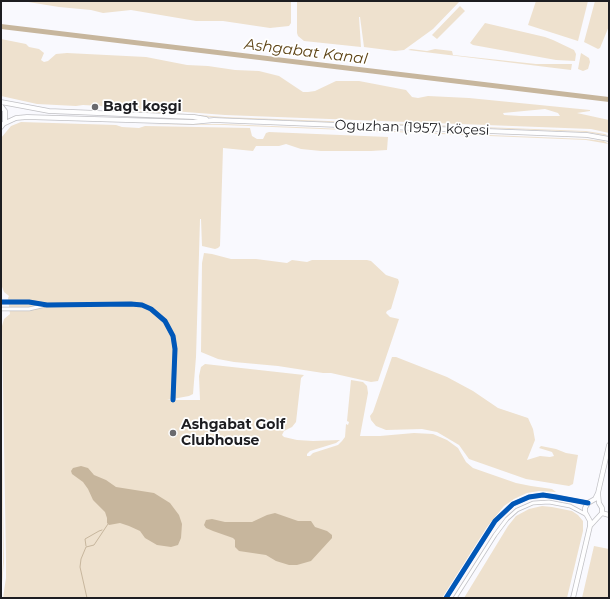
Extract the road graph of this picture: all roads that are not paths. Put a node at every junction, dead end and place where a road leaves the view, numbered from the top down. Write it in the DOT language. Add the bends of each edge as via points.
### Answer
graph roads {
  1 [pos="1,102"];
  2 [pos="1,106"];
  3 [pos="214,120"];
  4 [pos="2,126"];
  5 [pos="609,139"];
  6 [pos="1,302"];
  7 [pos="48,305"];
  8 [pos="1,309"];
  9 [pos="173,400"];
  10 [pos="609,445"];
  11 [pos="598,493"];
  12 [pos="590,503"];
  13 [pos="599,503"];
  14 [pos="602,513"];
  15 [pos="609,515"];
  16 [pos="587,516"];
  17 [pos="597,518"];
  18 [pos="590,526"];
  19 [pos="446,598"];
  20 [pos="455,598"];
  21 [pos="573,598"];
  1 -- 3 [label="main road, Oguzhan (1957) köçesi" via="43,110"];
  2 -- 4 [label="main road, Oguzhan (1957) köçesi" via="5,114"];
  3 -- 4 [label="main road, Oguzhan (1957) köçesi" via="194,122 27,116 16,118"];
  3 -- 5 [label="main road, Oguzhan (1957) köçesi" via="586,135"];
  6 -- 7 [label="street"];
  6 -- 8 [label="street"];
  7 -- 8 [label="street" via="29,309"];
  7 -- 9 [label="street" via="135,304 158,313 168,324 174,340"];
  10 -- 11 [label="main road"];
  11 -- 12 [label="main road"];
  11 -- 13 [label="main road"];
  12 -- 13 [label="main road"];
  12 -- 16 [label="main road" via="585,508"];
  12 -- 19 [label="street" via="543,495 529,497 513,504 495,521"];
  13 -- 14 [label="main road"];
  14 -- 15 [label="main road"];
  14 -- 17 [label="main road"];
  16 -- 17 [label="main road"];
  16 -- 18 [label="main road"];
  16 -- 20 [label="street" via="570,506 549,502 533,503 517,510 498,530"];
  17 -- 18 [label="main road"];
  18 -- 21 [label="main road"];
}
